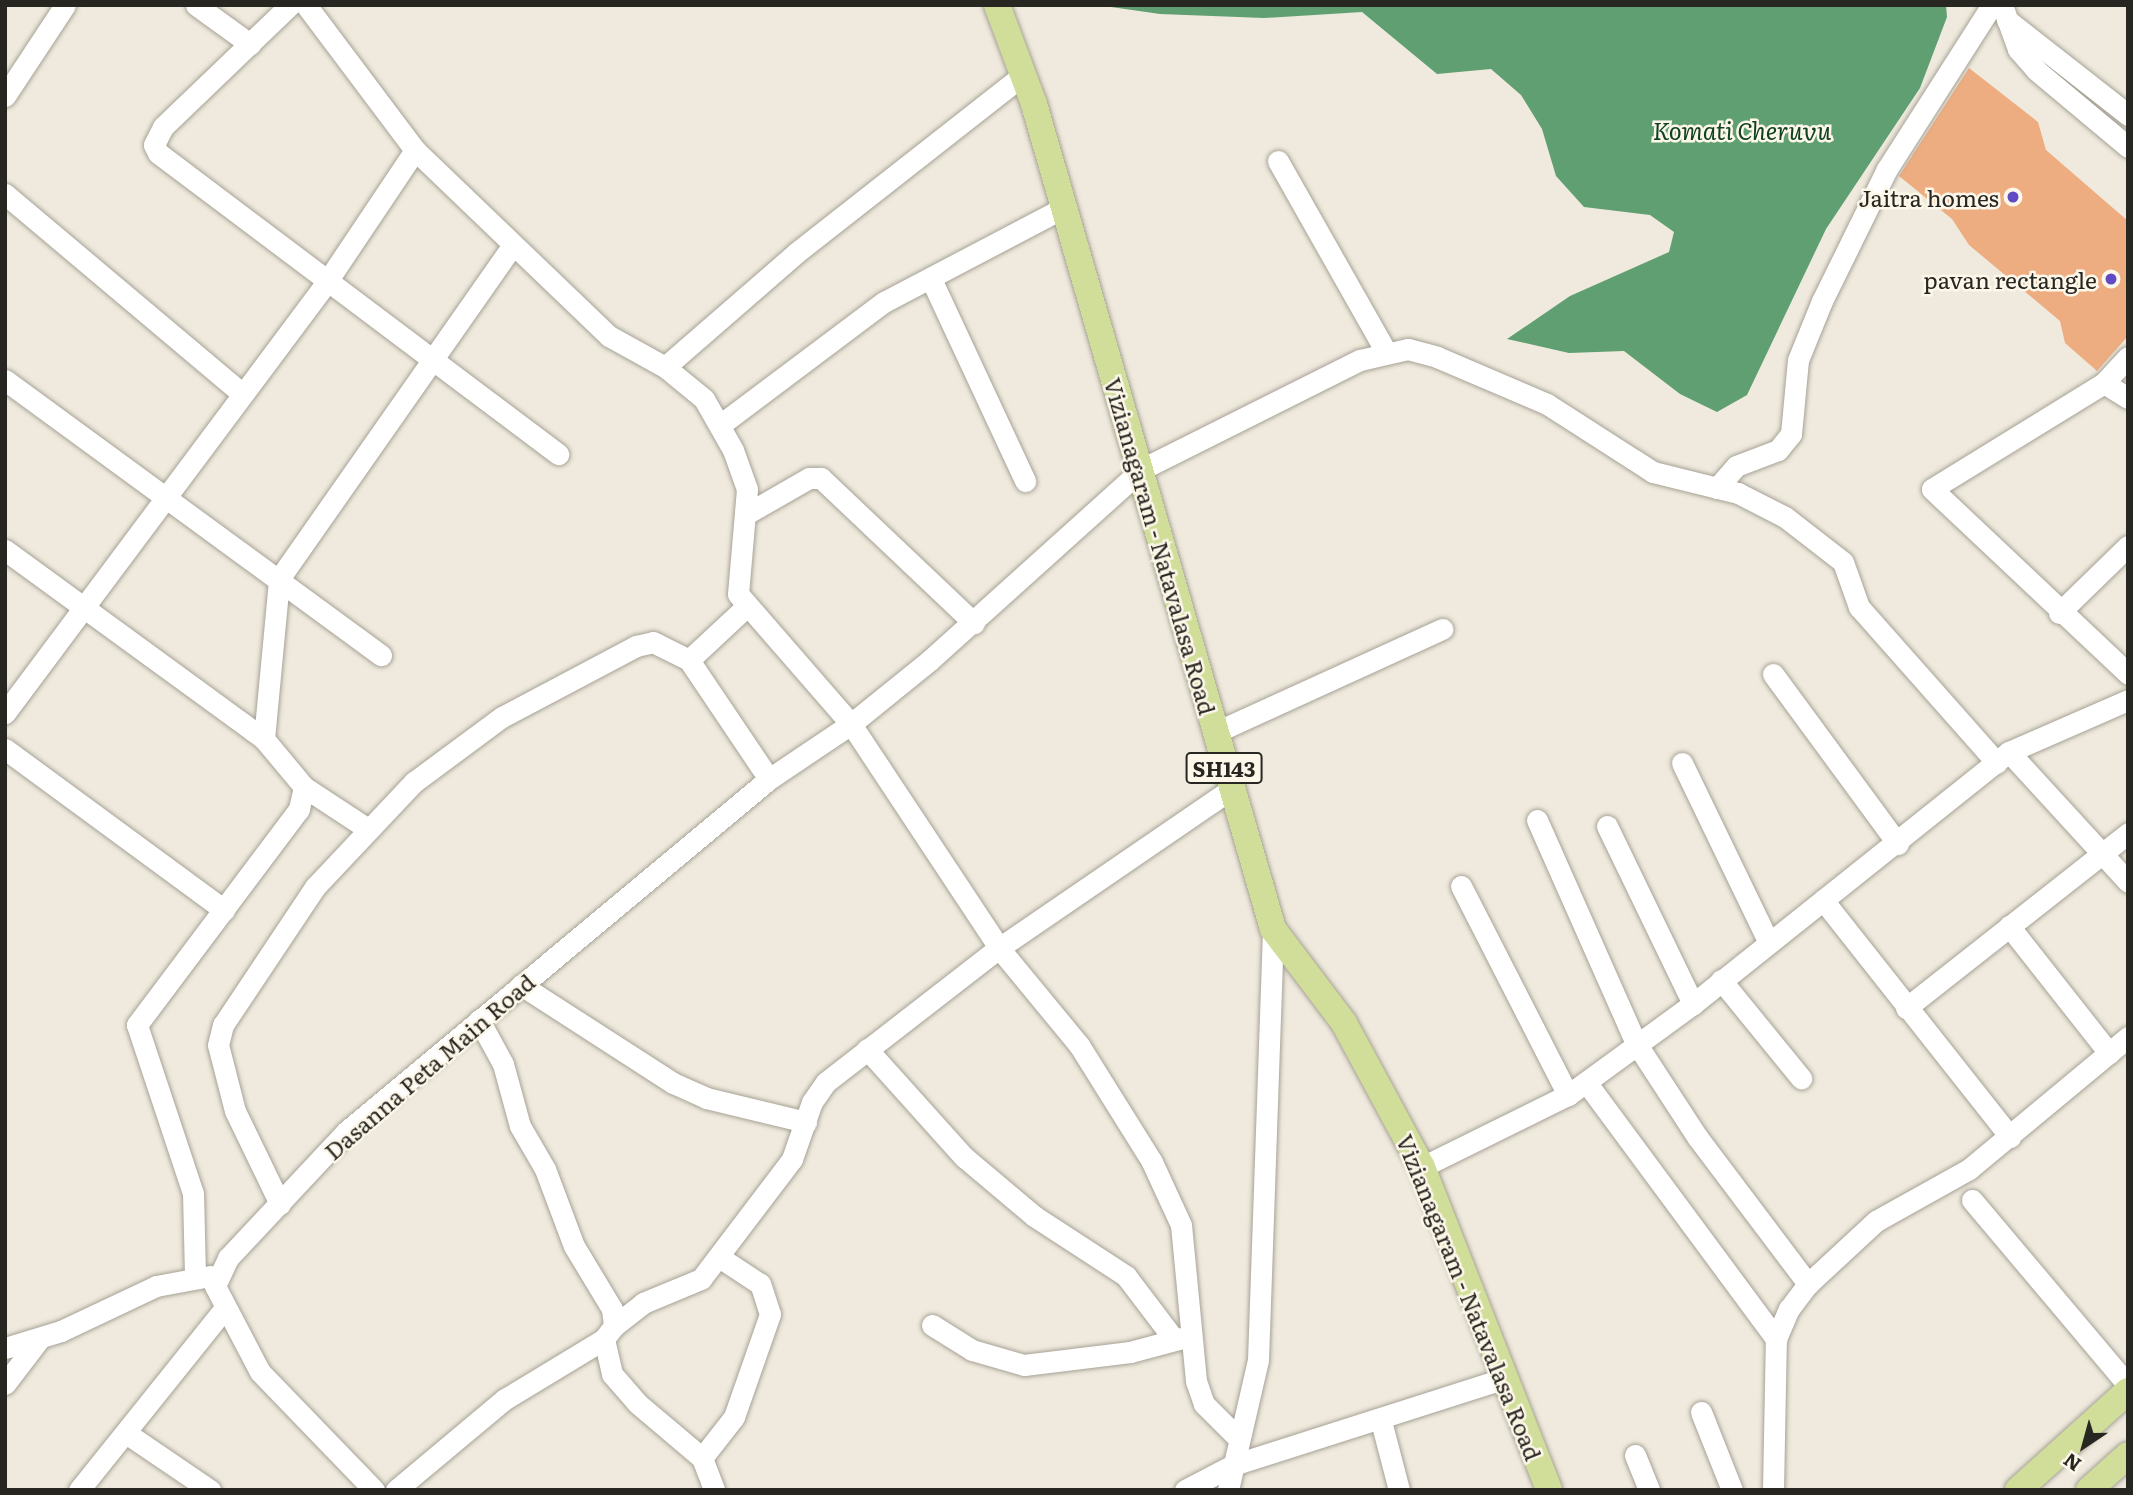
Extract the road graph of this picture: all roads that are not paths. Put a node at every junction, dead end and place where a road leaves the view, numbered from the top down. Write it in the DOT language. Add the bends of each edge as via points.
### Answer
graph roads {
  1 [pos="65,5"];
  2 [pos="196,5"];
  3 [pos="290,5"];
  4 [pos="306,5"];
  5 [pos="997,5"];
  6 [pos="2000,10"];
  7 [pos="250,44"];
  8 [pos="1023,75"];
  9 [pos="5,96"];
  10 [pos="2128,115"];
  11 [pos="2128,147"];
  12 [pos="415,150"];
  13 [pos="1278,161"];
  14 [pos="5,194"];
  15 [pos="1061,209"];
  16 [pos="513,245"];
  17 [pos="931,279"];
  18 [pos="326,283"];
  19 [pos="1386,352"];
  20 [pos="2128,357"];
  21 [pos="431,360"];
  22 [pos="665,367"];
  23 [pos="5,380"];
  24 [pos="2104,383"];
  25 [pos="241,393"];
  26 [pos="2128,398"];
  27 [pos="720,425"];
  28 [pos="558,454"];
  29 [pos="1142,469"];
  30 [pos="1025,481"];
  31 [pos="1717,488"];
  32 [pos="168,498"];
  33 [pos="748,513"];
  34 [pos="2128,546"];
  35 [pos="5,550"];
  36 [pos="279,579"];
  37 [pos="747,606"];
  38 [pos="88,608"];
  39 [pos="2059,613"];
  40 [pos="974,624"];
  41 [pos="1441,629"];
  42 [pos="381,655"];
  43 [pos="689,660"];
  44 [pos="1773,674"];
  45 [pos="2128,674"];
  46 [pos="2128,701"];
  47 [pos="5,713"];
  48 [pos="851,724"];
  49 [pos="1214,733"];
  50 [pos="264,739"];
  51 [pos="5,749"];
  52 [pos="2003,758"];
  53 [pos="1682,764"];
  54 [pos="769,779"];
  55 [pos="304,787"];
  56 [pos="1230,790"];
  57 [pos="1537,820"];
  58 [pos="1607,826"];
  59 [pos="368,829"];
  60 [pos="2128,833"];
  61 [pos="1899,844"];
  62 [pos="2102,852"];
  63 [pos="2128,882"];
  64 [pos="1461,886"];
  65 [pos="1823,900"];
  66 [pos="224,910"];
  67 [pos="2008,926"];
  68 [pos="1273,929"];
  69 [pos="1768,941"];
  70 [pos="999,948"];
  71 [pos="1721,980"];
  72 [pos="521,985"];
  73 [pos="1693,1004"];
  74 [pos="1906,1007"];
  75 [pos="478,1020"];
  76 [pos="2128,1037"];
  77 [pos="1636,1043"];
  78 [pos="867,1049"];
  79 [pos="2109,1053"];
  80 [pos="1801,1078"];
  81 [pos="1586,1082"];
  82 [pos="1568,1096"];
  83 [pos="806,1122"];
  84 [pos="2010,1137"];
  85 [pos="1422,1167"];
  86 [pos="1972,1200"];
  87 [pos="280,1204"];
  88 [pos="719,1257"];
  89 [pos="218,1276"];
  90 [pos="195,1277"];
  91 [pos="1808,1284"];
  92 [pos="223,1310"];
  93 [pos="932,1325"];
  94 [pos="609,1333"];
  95 [pos="1182,1337"];
  96 [pos="40,1338"];
  97 [pos="1776,1339"];
  98 [pos="5,1349"];
  99 [pos="1505,1378"];
  100 [pos="5,1384"];
  101 [pos="2128,1385"];
  102 [pos="2128,1391"];
  103 [pos="1701,1412"];
  104 [pos="1381,1421"];
  105 [pos="126,1433"];
  106 [pos="1239,1439"];
  107 [pos="1635,1455"];
  108 [pos="2128,1455"];
  109 [pos="702,1458"];
  110 [pos="1233,1465"];
  111 [pos="79,1490"];
  112 [pos="210,1490"];
  113 [pos="374,1490"];
  114 [pos="396,1490"];
  115 [pos="714,1490"];
  116 [pos="1185,1490"];
  117 [pos="1228,1490"];
  118 [pos="1399,1490"];
  119 [pos="1549,1490"];
  120 [pos="1649,1490"];
  121 [pos="1732,1490"];
  122 [pos="1773,1490"];
  123 [pos="2018,1490"];
  124 [pos="2089,1490"];
  1 -- 9 [label="street"];
  2 -- 7 [label="street"];
  3 -- 7 [label="street"];
  4 -- 12 [label="street"];
  5 -- 8 [label="main road, Vizianagaram - Natavalasa Road / SH143"];
  6 -- 10 [label="street"];
  6 -- 11 [label="street" via="2018,49 2036,70"];
  6 -- 31 [label="street" via="1887,169 1798,360 1791,434 1778,450 1736,466"];
  7 -- 18 [label="street" via="163,127 154,145 166,161"];
  8 -- 15 [label="main road, Vizianagaram - Natavalasa Road / SH143"];
  8 -- 22 [label="street" via="796,253"];
  12 -- 16 [label="street"];
  12 -- 18 [label="street"];
  13 -- 19 [label="street"];
  14 -- 25 [label="street"];
  15 -- 17 [label="street"];
  15 -- 29 [label="main road, Vizianagaram - Natavalasa Road / SH143"];
  16 -- 21 [label="street"];
  16 -- 22 [label="street" via="609,336"];
  17 -- 27 [label="street" via="884,302"];
  17 -- 30 [label="street"];
  18 -- 21 [label="street"];
  18 -- 25 [label="street"];
  19 -- 29 [label="street, Dasanna Peta Main Road"];
  19 -- 31 [label="street" via="1408,349 1437,357 1546,404 1653,472"];
  20 -- 24 [label="street"];
  21 -- 28 [label="street"];
  21 -- 36 [label="street"];
  22 -- 27 [label="street" via="696,391"];
  23 -- 32 [label="street"];
  24 -- 26 [label="street"];
  24 -- 39 [label="street" via="1932,489"];
  25 -- 32 [label="street"];
  27 -- 33 [label="street" via="747,489"];
  29 -- 40 [label="street, Dasanna Peta Main Road"];
  29 -- 49 [label="main road, Vizianagaram - Natavalasa Road / SH143"];
  31 -- 52 [label="street" via="1765,506 1838,557 1859,607"];
  32 -- 36 [label="street"];
  32 -- 38 [label="street"];
  33 -- 37 [label="street" via="736,585"];
  33 -- 40 [label="street" via="809,478 821,478"];
  34 -- 39 [label="street"];
  35 -- 38 [label="street"];
  36 -- 42 [label="street"];
  36 -- 50 [label="street"];
  37 -- 43 [label="street"];
  37 -- 48 [label="street"];
  38 -- 47 [label="street"];
  38 -- 50 [label="street"];
  39 -- 45 [label="street"];
  40 -- 48 [label="street, Dasanna Peta Main Road"];
  41 -- 49 [label="street"];
  43 -- 54 [label="street"];
  43 -- 59 [label="street" via="659,643 636,646 481,729 414,782"];
  44 -- 61 [label="street"];
  46 -- 52 [label="street"];
  48 -- 54 [label="street, Dasanna Peta Main Road"];
  48 -- 70 [label="street"];
  49 -- 56 [label="main road, Vizianagaram - Natavalasa Road / SH143"];
  50 -- 55 [label="street"];
  51 -- 66 [label="street"];
  52 -- 61 [label="street"];
  52 -- 62 [label="street"];
  53 -- 69 [label="street"];
  54 -- 72 [label="street, Dasanna Peta Main Road"];
  55 -- 59 [label="street"];
  55 -- 66 [label="street" via="299,809"];
  56 -- 68 [label="main road, Vizianagaram - Natavalasa Road / SH143"];
  56 -- 70 [label="street"];
  57 -- 77 [label="street"];
  58 -- 73 [label="street"];
  59 -- 87 [label="street" via="315,887 223,1025 218,1045 235,1111"];
  60 -- 62 [label="street"];
  61 -- 65 [label="street"];
  62 -- 63 [label="street"];
  62 -- 67 [label="street"];
  64 -- 82 [label="street"];
  65 -- 69 [label="street"];
  65 -- 74 [label="street"];
  66 -- 90 [label="street" via="137,1025 193,1193"];
  67 -- 74 [label="street"];
  67 -- 79 [label="street"];
  68 -- 85 [label="main road, Vizianagaram - Natavalasa Road / SH143" via="1344,1023"];
  68 -- 106 [label="street" via="1258,1360"];
  69 -- 71 [label="street"];
  70 -- 78 [label="street"];
  70 -- 95 [label="street" via="1079,1045 1173,1201 1181,1224"];
  71 -- 73 [label="street"];
  71 -- 80 [label="street"];
  72 -- 75 [label="street, Dasanna Peta Main Road"];
  72 -- 83 [label="street" via="673,1083 706,1098"];
  73 -- 77 [label="street"];
  74 -- 84 [label="street"];
  75 -- 87 [label="street, Dasanna Peta Main Road" via="347,1131"];
  75 -- 94 [label="street" via="503,1064 520,1126 545,1169 574,1246 608,1300"];
  76 -- 79 [label="street"];
  77 -- 81 [label="street"];
  77 -- 91 [label="street" via="1698,1138"];
  78 -- 83 [label="street" via="818,1091"];
  78 -- 95 [label="street" via="964,1157 1034,1216 1126,1276"];
  79 -- 84 [label="street"];
  81 -- 82 [label="street"];
  81 -- 97 [label="street"];
  82 -- 85 [label="street"];
  83 -- 88 [label="street" via="792,1159"];
  84 -- 91 [label="street" via="1969,1169 1876,1221"];
  85 -- 99 [label="main road, Vizianagaram - Natavalasa Road / SH143"];
  86 -- 101 [label="street"];
  87 -- 89 [label="street, Dasanna Peta Main Road"];
  88 -- 94 [label="street" via="694,1285 643,1303"];
  88 -- 109 [label="street" via="760,1284 770,1314 734,1417"];
  89 -- 90 [label="street"];
  89 -- 92 [label="street" via="215,1286"];
  90 -- 96 [label="street" via="156,1286"];
  91 -- 97 [label="street"];
  92 -- 105 [label="street"];
  92 -- 113 [label="street" via="260,1372"];
  93 -- 95 [label="street" via="971,1350 1024,1365 1130,1352"];
  94 -- 109 [label="street" via="612,1374 622,1388"];
  94 -- 114 [label="street" via="505,1399"];
  95 -- 106 [label="street" via="1204,1404"];
  96 -- 98 [label="street"];
  96 -- 100 [label="street"];
  97 -- 122 [label="street"];
  99 -- 104 [label="street"];
  99 -- 119 [label="main road, Vizianagaram - Natavalasa Road / SH143"];
  102 -- 123 [label="main road"];
  103 -- 121 [label="street"];
  104 -- 110 [label="street"];
  104 -- 118 [label="street"];
  105 -- 111 [label="street"];
  105 -- 112 [label="street"];
  106 -- 110 [label="street"];
  107 -- 120 [label="street"];
  108 -- 124 [label="main road"];
  109 -- 115 [label="street"];
  110 -- 116 [label="street"];
  110 -- 117 [label="street"];
}
